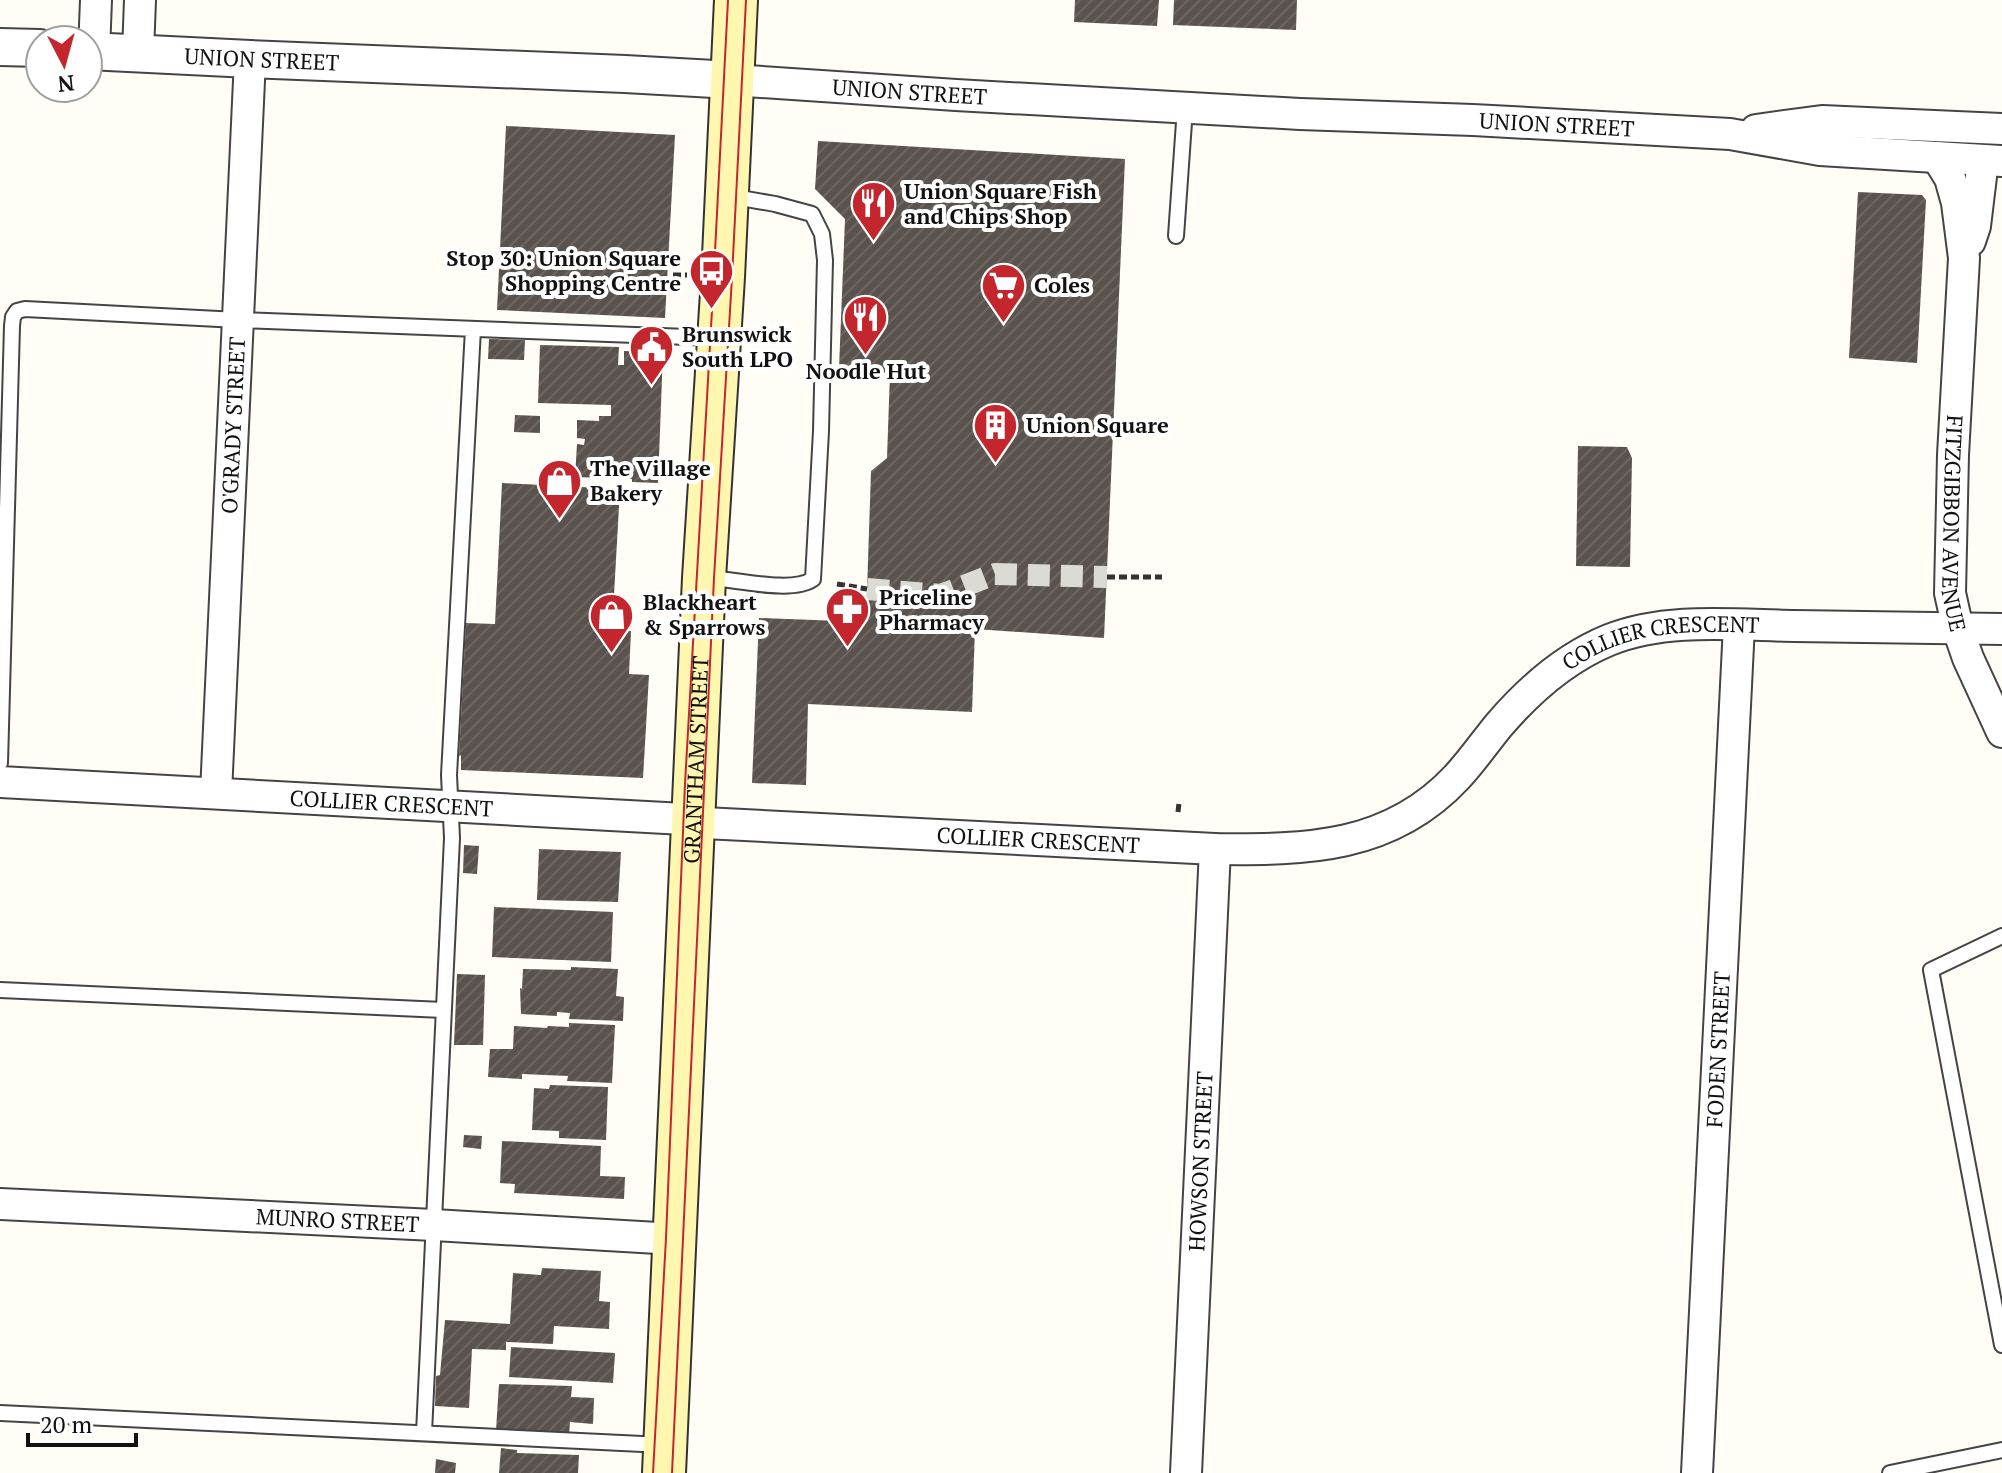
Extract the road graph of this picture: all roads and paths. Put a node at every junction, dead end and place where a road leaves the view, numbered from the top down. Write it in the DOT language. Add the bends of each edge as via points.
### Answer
graph roads {
  1 [pos="96,0"];
  2 [pos="140,0"];
  3 [pos="736,0"];
  4 [pos="94,24"];
  5 [pos="0,47"];
  6 [pos="24,48"];
  7 [pos="104,52"];
  8 [pos="138,53"];
  9 [pos="250,59"];
  10 [pos="732,80"];
  11 [pos="1185,108"];
  12 [pos="2002,129"];
  13 [pos="1730,134"];
  14 [pos="1937,157"];
  15 [pos="1993,161"];
  16 [pos="727,195"];
  17 [pos="1176,236"];
  18 [pos="1964,258"];
  19 [pos="238,320"];
  20 [pos="473,329"];
  21 [pos="719,338"];
  22 [pos="1107,577"];
  23 [pos="1162,577"];
  24 [pos="704,578"];
  25 [pos="3,587"];
  26 [pos="1739,625"];
  27 [pos="1958,629"];
  28 [pos="2002,629"];
  29 [pos="2002,732"];
  30 [pos="0,763"];
  31 [pos="0,782"];
  32 [pos="216,793"];
  33 [pos="1179,803"];
  34 [pos="452,805"];
  35 [pos="1178,812"];
  36 [pos="694,821"];
  37 [pos="1215,849"];
  38 [pos="2002,936"];
  39 [pos="0,990"];
  40 [pos="443,1010"];
  41 [pos="0,1204"];
  42 [pos="434,1225"];
  43 [pos="675,1239"];
  44 [pos="2002,1345"];
  45 [pos="0,1413"];
  46 [pos="424,1433"];
  47 [pos="2002,1450"];
  48 [pos="665,1459"];
  49 [pos="1908,1471"];
  50 [pos="1186,1473"];
  51 [pos="1697,1473"];
  52 [pos="1890,1473"];
  1 -- 4 [label="street"];
  2 -- 8 [label="street"];
  3 -- 10 [label="main road, GRANTHAM STREET"];
  5 -- 6 [label="street"];
  7 -- 8 [label="street, UNION STREET"];
  8 -- 9 [label="street, UNION STREET"];
  9 -- 10 [label="street, UNION STREET"];
  9 -- 19 [label="street, O'GRADY STREET"];
  10 -- 11 [label="street, UNION STREET"];
  10 -- 16 [label="main road, GRANTHAM STREET"];
  11 -- 13 [label="street, UNION STREET"];
  11 -- 17 [label="lane"];
  12 -- 13 [label="street, UNION STREET" via="1822,121"];
  13 -- 14 [label="street, UNION STREET" via="1820,150"];
  14 -- 15 [label="street, UNION STREET"];
  14 -- 18 [label="street, FITZGIBBON AVENUE" via="1957,203"];
  15 -- 18 [label="street, FITZGIBBON AVENUE"];
  16 -- 21 [label="main road, GRANTHAM STREET"];
  16 -- 24 [label="lane" via="812,214 822,234 822,401 813,575 812,581 795,585"];
  18 -- 27 [label="street, FITZGIBBON AVENUE" via="1950,593"];
  19 -- 20 [label="lane"];
  19 -- 25 [label="lane" via="17,311 12,326"];
  19 -- 32 [label="street, O'GRADY STREET"];
  20 -- 21 [label="lane"];
  20 -- 34 [label="lane" via="449,775"];
  21 -- 24 [label="main road, GRANTHAM STREET"];
  22 -- 23 [label="path"];
  24 -- 36 [label="main road, GRANTHAM STREET"];
  25 -- 30 [label="lane"];
  26 -- 27 [label="street, COLLIER CRESCENT"];
  26 -- 37 [label="street, COLLIER CRESCENT" via="1650,629 1608,640 1567,662 1533,689 1456,778 1418,811 1379,831 1280,850"];
  26 -- 51 [label="street, FODEN STREET"];
  27 -- 28 [label="street, COLLIER CRESCENT"];
  27 -- 29 [label="street, FITZGIBBON AVENUE"];
  31 -- 32 [label="street, COLLIER CRESCENT"];
  32 -- 34 [label="street, COLLIER CRESCENT"];
  33 -- 35 [label="path"];
  34 -- 36 [label="street, COLLIER CRESCENT"];
  34 -- 40 [label="lane"];
  36 -- 37 [label="street, COLLIER CRESCENT"];
  36 -- 43 [label="main road, GRANTHAM STREET"];
  37 -- 50 [label="street, HOWSON STREET"];
  38 -- 44 [label="lane" via="1931,970"];
  39 -- 40 [label="lane"];
  40 -- 42 [label="lane"];
  41 -- 42 [label="street, MUNRO STREET"];
  42 -- 43 [label="street, MUNRO STREET"];
  42 -- 46 [label="lane"];
  43 -- 48 [label="main road, GRANTHAM STREET"];
  45 -- 46 [label="lane"];
  46 -- 48 [label="lane"];
  47 -- 49 [label="lane"];
  49 -- 52 [label="lane"];
}
